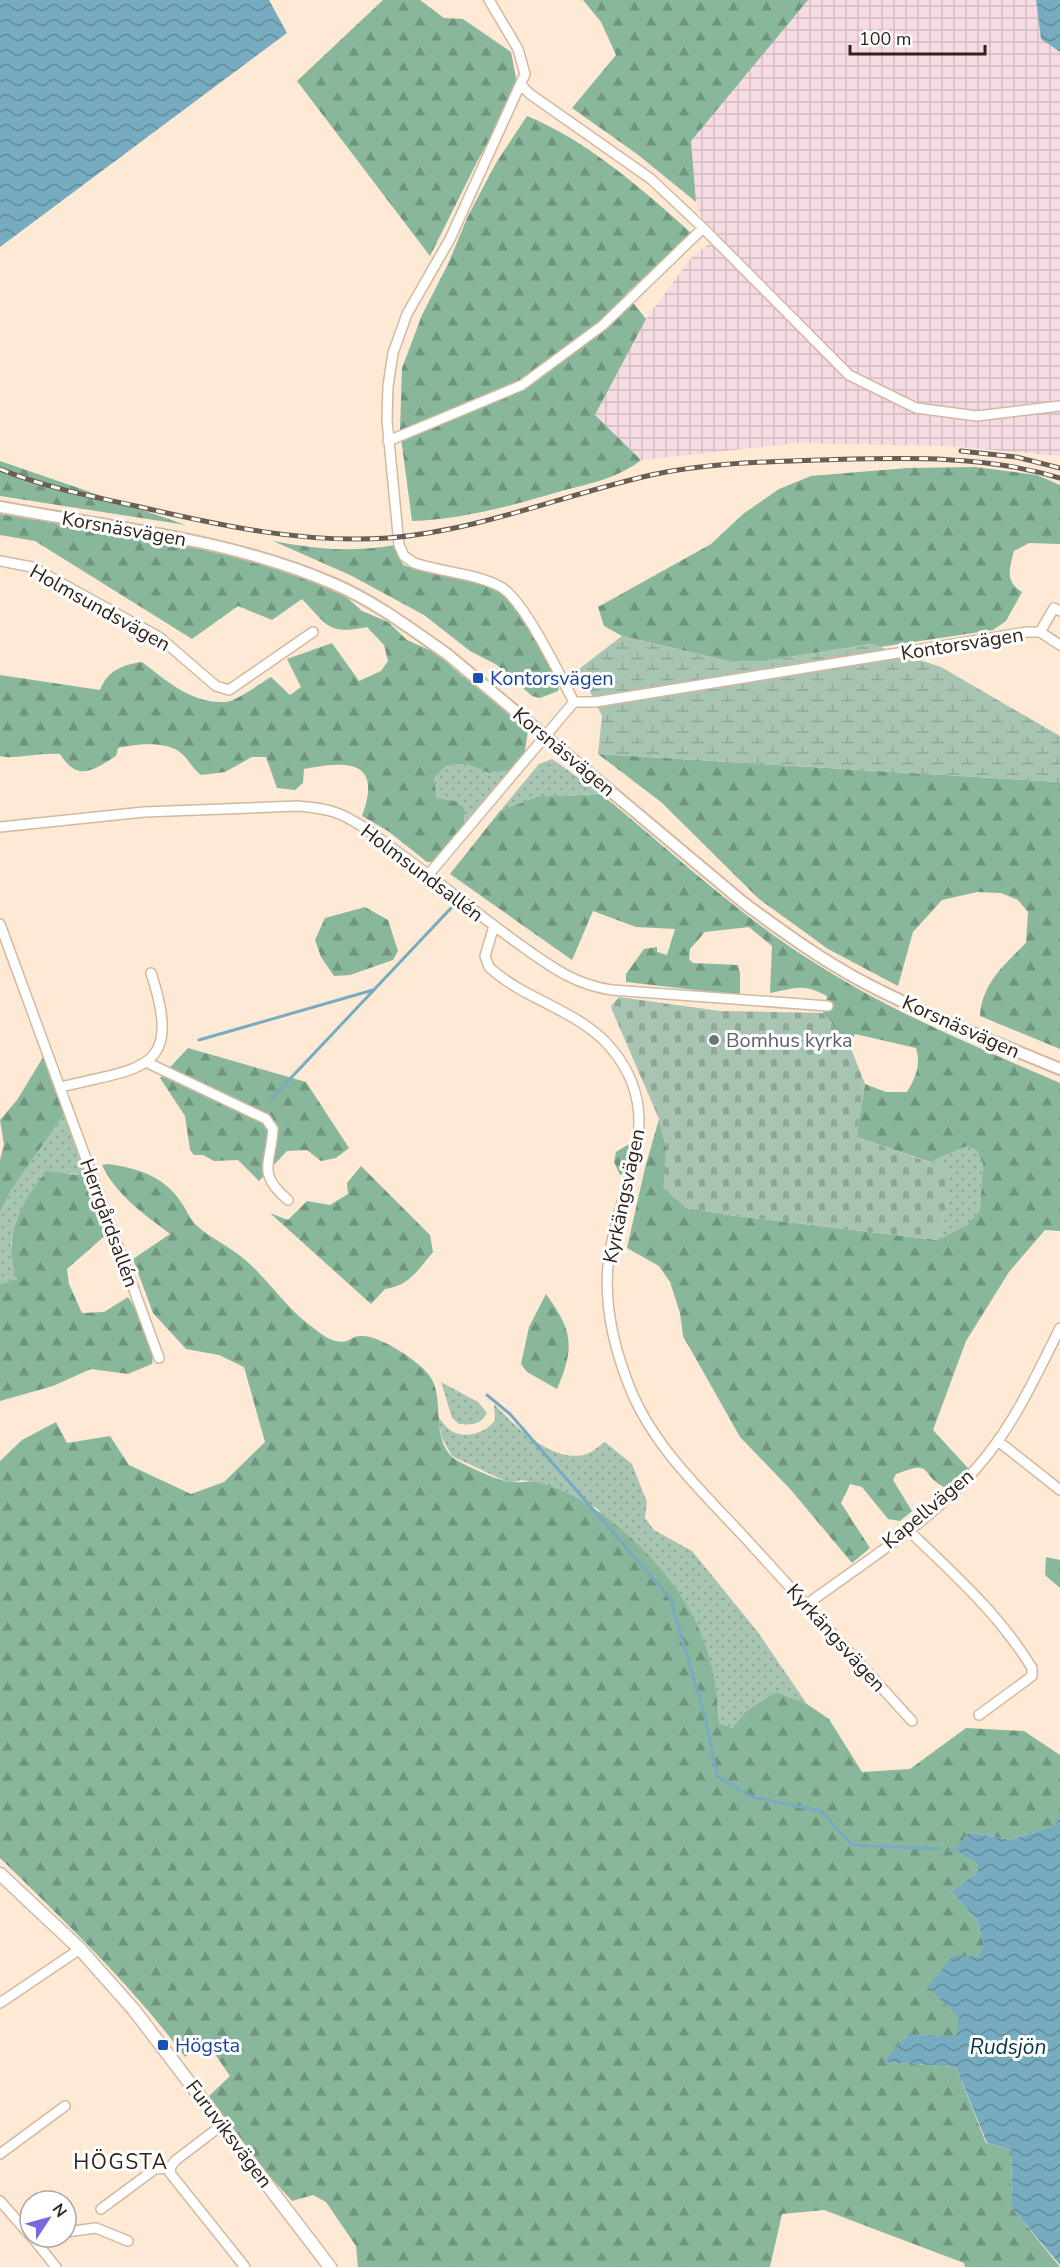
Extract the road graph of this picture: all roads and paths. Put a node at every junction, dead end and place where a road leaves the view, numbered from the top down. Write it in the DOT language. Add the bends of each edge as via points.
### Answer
graph roads {
  1 [pos="489,0"];
  2 [pos="521,85"];
  3 [pos="703,228"];
  4 [pos="1060,406"];
  5 [pos="388,441"];
  6 [pos="0,507"];
  7 [pos="0,561"];
  8 [pos="1060,610"];
  9 [pos="313,632"];
  10 [pos="1040,632"];
  11 [pos="1060,645"];
  12 [pos="574,702"];
  13 [pos="544,736"];
  14 [pos="0,827"];
  15 [pos="429,874"];
  16 [pos="0,924"];
  17 [pos="494,926"];
  18 [pos="151,973"];
  19 [pos="828,1006"];
  20 [pos="148,1063"];
  21 [pos="1060,1070"];
  22 [pos="61,1087"];
  23 [pos="288,1200"];
  24 [pos="1060,1328"];
  25 [pos="159,1358"];
  26 [pos="998,1442"];
  27 [pos="1060,1490"];
  28 [pos="908,1530"];
  29 [pos="806,1605"];
  30 [pos="979,1715"];
  31 [pos="912,1721"];
  32 [pos="0,1874"];
  33 [pos="80,1949"];
  34 [pos="0,2003"];
  35 [pos="65,2106"];
  36 [pos="222,2125"];
  37 [pos="0,2154"];
  38 [pos="170,2168"];
  39 [pos="0,2201"];
  40 [pos="101,2209"];
  41 [pos="18,2221"];
  42 [pos="78,2231"];
  43 [pos="128,2241"];
  44 [pos="42,2249"];
  45 [pos="56,2267"];
  46 [pos="245,2267"];
  47 [pos="330,2267"];
  1 -- 2 [label="street" via="518,49 525,74"];
  2 -- 3 [label="street" via="651,179"];
  2 -- 5 [label="street" via="450,239 415,297 400,332 388,386"];
  3 -- 4 [label="street" via="849,375 916,408 977,416"];
  3 -- 5 [label="street" via="594,332 522,385"];
  5 -- 12 [label="street" via="401,552 414,563 493,583 508,592"];
  6 -- 13 [label="street, Korsnäsvägen" via="184,539 272,560 336,584 447,654"];
  7 -- 9 [label="street, Holmsundsvägen" via="32,567 159,637 216,686 230,690"];
  8 -- 10 [label="street, Kontorsvägen" via="1054,608"];
  10 -- 11 [label="street, Kontorsvägen"];
  10 -- 12 [label="street, Kontorsvägen" via="595,702"];
  12 -- 13 [label="street"];
  13 -- 15 [label="street"];
  13 -- 21 [label="street, Korsnäsvägen" via="744,903 808,948 906,1003"];
  14 -- 15 [label="street, Holmsundsallén" via="144,812 306,807 343,816"];
  15 -- 17 [label="street, Holmsundsallén"];
  16 -- 22 [label="street, Herrgårdsallén"];
  17 -- 19 [label="street, Holmsundsallén" via="561,974 596,987"];
  17 -- 29 [label="street, Kyrkängsvägen" via="485,956 489,967 600,1037 618,1058 636,1094 639,1137 614,1232 608,1286 617,1350 637,1404 671,1456"];
  18 -- 20 [label="street" via="162,1024 161,1041"];
  20 -- 22 [label="street" via="134,1070"];
  20 -- 23 [label="street" via="266,1119 273,1129 267,1173"];
  22 -- 25 [label="street, Herrgårdsallén"];
  24 -- 26 [label="street, Kapellvägen"];
  26 -- 27 [label="street"];
  26 -- 28 [label="street, Kapellvägen" via="961,1486"];
  28 -- 29 [label="street, Kapellvägen"];
  28 -- 30 [label="street" via="985,1605 1032,1668 1028,1679"];
  29 -- 31 [label="street, Kyrkängsvägen"];
  32 -- 33 [label="main road, Furuviksvägen"];
  33 -- 34 [label="street"];
  33 -- 36 [label="main road, Furuviksvägen" via="156,2036"];
  35 -- 37 [label="street"];
  36 -- 38 [label="street"];
  36 -- 47 [label="main road, Furuviksvägen"];
  38 -- 40 [label="street" via="155,2169"];
  38 -- 46 [label="street" via="174,2180"];
  39 -- 41 [label="street"];
  42 -- 43 [label="street" via="101,2229"];
  44 -- 45 [label="street"];
}
